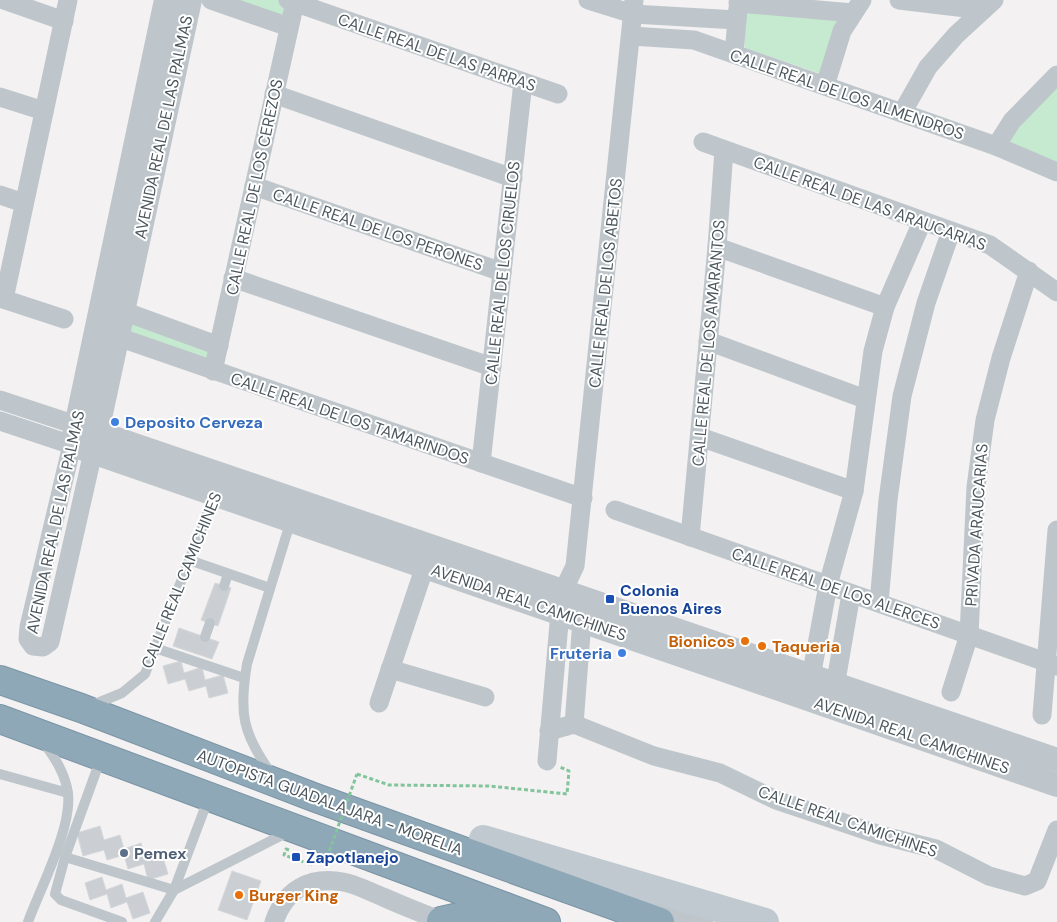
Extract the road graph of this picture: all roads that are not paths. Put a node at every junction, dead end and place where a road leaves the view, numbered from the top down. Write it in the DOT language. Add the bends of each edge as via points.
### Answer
graph roads {
  1 [pos="4,0"];
  2 [pos="68,0"];
  3 [pos="166,0"];
  4 [pos="190,0"];
  5 [pos="211,0"];
  6 [pos="588,0"];
  7 [pos="900,0"];
  8 [pos="291,1"];
  9 [pos="988,5"];
  10 [pos="634,7"];
  11 [pos="738,7"];
  12 [pos="858,7"];
  13 [pos="64,21"];
  14 [pos="289,27"];
  15 [pos="631,36"];
  16 [pos="734,54"];
  17 [pos="1057,75"];
  18 [pos="523,82"];
  19 [pos="825,86"];
  20 [pos="274,94"];
  21 [pos="558,94"];
  22 [pos="0,97"];
  23 [pos="44,111"];
  24 [pos="902,113"];
  25 [pos="703,142"];
  26 [pos="996,146"];
  27 [pos="724,150"];
  28 [pos="1057,172"];
  29 [pos="513,178"];
  30 [pos="254,186"];
  31 [pos="0,195"];
  32 [pos="24,203"];
  33 [pos="922,222"];
  34 [pos="130,225"];
  35 [pos="951,231"];
  36 [pos="717,247"];
  37 [pos="1029,271"];
  38 [pos="502,272"];
  39 [pos="233,278"];
  40 [pos="1057,292"];
  41 [pos="2,298"];
  42 [pos="884,307"];
  43 [pos="123,311"];
  44 [pos="64,320"];
  45 [pos="118,337"];
  46 [pos="708,341"];
  47 [pos="219,346"];
  48 [pos="492,367"];
  49 [pos="213,371"];
  50 [pos="865,399"];
  51 [pos="0,400"];
  52 [pos="0,421"];
  53 [pos="700,437"];
  54 [pos="85,439"];
  55 [pos="482,463"];
  56 [pos="219,484"];
  57 [pos="854,491"];
  58 [pos="583,498"];
  59 [pos="294,510"];
  60 [pos="615,510"];
  61 [pos="1057,530"];
  62 [pos="690,537"];
  63 [pos="189,560"];
  64 [pos="425,566"];
  65 [pos="228,574"];
  66 [pos="828,585"];
  67 [pos="224,586"];
  68 [pos="270,588"];
  69 [pos="851,594"];
  70 [pos="879,603"];
  71 [pos="572,605"];
  72 [pos="210,623"];
  73 [pos="969,635"];
  74 [pos="206,637"];
  75 [pos="155,648"];
  76 [pos="1052,664"];
  77 [pos="390,669"];
  78 [pos="811,677"];
  79 [pos="244,678"];
  80 [pos="0,680"];
  81 [pos="952,692"];
  82 [pos="834,696"];
  83 [pos="485,697"];
  84 [pos="379,703"];
  85 [pos="81,708"];
  86 [pos="1042,714"];
  87 [pos="0,720"];
  88 [pos="574,724"];
  89 [pos="549,732"];
  90 [pos="38,734"];
  91 [pos="102,757"];
  92 [pos="1057,760"];
  93 [pos="546,761"];
  94 [pos="0,774"];
  95 [pos="280,784"];
  96 [pos="1057,785"];
  97 [pos="68,793"];
  98 [pos="209,797"];
  99 [pos="316,798"];
  100 [pos="1057,830"];
  101 [pos="483,839"];
  102 [pos="294,840"];
  103 [pos="65,857"];
  104 [pos="174,890"];
  105 [pos="527,916"];
  106 [pos="442,921"];
  107 [pos="28,922"];
  108 [pos="122,922"];
  109 [pos="155,922"];
  110 [pos="274,922"];
  111 [pos="660,922"];
  112 [pos="701,922"];
  113 [pos="765,922"];
  1 -- 13 [label="street"];
  2 -- 13 [label="street"];
  3 -- 34 [label="street, AVENIDA REAL DE LAS PALMAS"];
  4 -- 34 [label="street, AVENIDA REAL DE LAS PALMAS"];
  5 -- 14 [label="street"];
  6 -- 10 [label="street"];
  7 -- 9 [label="street"];
  8 -- 14 [label="street, CALLE REAL DE LOS CEREZOS"];
  8 -- 18 [label="street, CALLE REAL DE LAS PARRAS"];
  9 -- 24 [label="street" via="928,67"];
  10 -- 11 [label="street"];
  10 -- 15 [label="street, CALLE REAL DE LOS ABETOS"];
  11 -- 12 [label="street"];
  11 -- 16 [label="street"];
  12 -- 19 [label="street" via="842,30"];
  13 -- 23 [label="street"];
  14 -- 20 [label="street, CALLE REAL DE LOS CEREZOS"];
  15 -- 16 [label="street, CALLE REAL DE LOS ALMENDROS" via="694,40"];
  15 -- 58 [label="street, CALLE REAL DE LOS ABETOS"];
  16 -- 19 [label="street, CALLE REAL DE LOS ALMENDROS"];
  17 -- 26 [label="street" via="1012,121"];
  18 -- 21 [label="street, CALLE REAL DE LAS PARRAS"];
  18 -- 29 [label="street, CALLE REAL DE LOS CIRUELOS"];
  19 -- 24 [label="street, CALLE REAL DE LOS ALMENDROS"];
  20 -- 29 [label="street"];
  20 -- 30 [label="street, CALLE REAL DE LOS CEREZOS"];
  22 -- 23 [label="street"];
  23 -- 32 [label="street"];
  24 -- 26 [label="street, CALLE REAL DE LOS ALMENDROS"];
  25 -- 27 [label="street, CALLE REAL DE LAS ARAUCARIAS"];
  26 -- 28 [label="street, CALLE REAL DE LOS ALMENDROS"];
  27 -- 33 [label="street, CALLE REAL DE LAS ARAUCARIAS"];
  27 -- 36 [label="street, CALLE REAL DE LOS AMARANTOS"];
  29 -- 38 [label="street, CALLE REAL DE LOS CIRUELOS"];
  30 -- 38 [label="street, CALLE REAL DE LOS PERONES"];
  30 -- 39 [label="street, CALLE REAL DE LOS CEREZOS"];
  31 -- 32 [label="street"];
  32 -- 41 [label="street"];
  33 -- 35 [label="street, CALLE REAL DE LAS ARAUCARIAS"];
  33 -- 42 [label="street"];
  34 -- 43 [label="street, AVENIDA REAL DE LAS PALMAS"];
  34 -- 54 [label="street, AVENIDA REAL DE LAS PALMAS"];
  35 -- 37 [label="street, CALLE REAL DE LAS ARAUCARIAS" via="990,246"];
  35 -- 70 [label="street" via="926,303 902,396"];
  36 -- 42 [label="street"];
  36 -- 46 [label="street, CALLE REAL DE LOS AMARANTOS"];
  37 -- 40 [label="street, CALLE REAL DE LAS ARAUCARIAS"];
  37 -- 73 [label="street, PRIVADA ARAUCARIAS" via="985,420 977,471"];
  38 -- 48 [label="street, CALLE REAL DE LOS CIRUELOS"];
  39 -- 47 [label="street, CALLE REAL DE LOS CEREZOS"];
  39 -- 48 [label="street"];
  41 -- 44 [label="street"];
  42 -- 50 [label="street"];
  43 -- 45 [label="street, AVENIDA REAL DE LAS PALMAS"];
  43 -- 47 [label="street"];
  45 -- 49 [label="street, CALLE REAL DE LOS TAMARINDOS"];
  45 -- 54 [label="street, AVENIDA REAL DE LAS PALMAS"];
  46 -- 50 [label="street"];
  46 -- 53 [label="street, CALLE REAL DE LOS AMARANTOS"];
  47 -- 49 [label="street, CALLE REAL DE LOS CEREZOS"];
  48 -- 55 [label="street, CALLE REAL DE LOS CIRUELOS"];
  49 -- 55 [label="street, CALLE REAL DE LOS TAMARINDOS"];
  50 -- 57 [label="street"];
  51 -- 54 [label="street, AVENIDA REAL CAMICHINES"];
  52 -- 54 [label="street, AVENIDA REAL CAMICHINES"];
  53 -- 57 [label="street"];
  53 -- 62 [label="street, CALLE REAL DE LOS AMARANTOS"];
  54 -- 54 [label="street, AVENIDA REAL DE LAS PALMAS" via="29,627 28,639 33,646 43,647 50,642"];
  54 -- 56 [label="street, AVENIDA REAL CAMICHINES"];
  55 -- 58 [label="street, CALLE REAL DE LOS TAMARINDOS"];
  56 -- 59 [label="street, AVENIDA REAL CAMICHINES"];
  56 -- 63 [label="lane, CALLE REAL CAMICHINES"];
  57 -- 66 [label="street"];
  58 -- 71 [label="street, CALLE REAL DE LOS ABETOS"];
  59 -- 64 [label="street, AVENIDA REAL CAMICHINES"];
  59 -- 68 [label="lane"];
  59 -- 71 [label="street, AVENIDA REAL CAMICHINES"];
  60 -- 62 [label="street, CALLE REAL DE LOS ALERCES"];
  61 -- 76 [label="street"];
  62 -- 66 [label="street, CALLE REAL DE LOS ALERCES"];
  63 -- 65 [label="lane"];
  63 -- 75 [label="lane, CALLE REAL CAMICHINES"];
  64 -- 71 [label="street, AVENIDA REAL CAMICHINES"];
  64 -- 77 [label="street"];
  65 -- 67 [label="lane"];
  65 -- 68 [label="lane"];
  66 -- 69 [label="street, CALLE REAL DE LOS ALERCES"];
  66 -- 78 [label="street"];
  68 -- 79 [label="lane"];
  69 -- 70 [label="street, CALLE REAL DE LOS ALERCES"];
  69 -- 82 [label="street"];
  70 -- 73 [label="street, CALLE REAL DE LOS ALERCES"];
  71 -- 78 [label="street, AVENIDA REAL CAMICHINES"];
  71 -- 82 [label="street, AVENIDA REAL CAMICHINES"];
  71 -- 88 [label="street, CALLE REAL DE LOS ABETOS"];
  71 -- 89 [label="street, CALLE REAL DE LOS ABETOS"];
  72 -- 74 [label="lane"];
  73 -- 76 [label="street, CALLE REAL DE LOS ALERCES"];
  73 -- 81 [label="street, PRIVADA ARAUCARIAS"];
  75 -- 79 [label="lane" via="198,659"];
  75 -- 85 [label="lane, CALLE REAL CAMICHINES" via="145,674 134,685 110,700"];
  76 -- 86 [label="street"];
  77 -- 83 [label="street"];
  77 -- 84 [label="street"];
  78 -- 82 [label="street, AVENIDA REAL CAMICHINES"];
  79 -- 95 [label="lane" via="242,706 246,731"];
  80 -- 85 [label="highway, AUTOPISTA GUADALAJARA - MORELIA"];
  82 -- 92 [label="street, AVENIDA REAL CAMICHINES"];
  82 -- 96 [label="street, AVENIDA REAL CAMICHINES"];
  85 -- 95 [label="highway, AUTOPISTA GUADALAJARA - MORELIA"];
  87 -- 90 [label="highway"];
  88 -- 89 [label="street"];
  88 -- 100 [label="street, CALLE REAL CAMICHINES" via="654,756 720,773 776,800 880,835 936,849 989,876 1018,885 1037,881"];
  89 -- 93 [label="street, CALLE REAL DE LOS ABETOS"];
  90 -- 91 [label="highway"];
  90 -- 97 [label="lane" via="60,770"];
  91 -- 98 [label="highway"];
  91 -- 103 [label="lane"];
  94 -- 97 [label="lane"];
  95 -- 99 [label="highway, AUTOPISTA GUADALAJARA - MORELIA"];
  97 -- 107 [label="lane" via="66,822"];
  98 -- 102 [label="highway"];
  98 -- 104 [label="lane"];
  99 -- 101 [label="highway" via="406,817"];
  99 -- 111 [label="highway, AUTOPISTA GUADALAJARA - MORELIA"];
  101 -- 112 [label="street"];
  101 -- 113 [label="main road"];
  102 -- 104 [label="lane"];
  102 -- 105 [label="highway"];
  103 -- 104 [label="lane"];
  103 -- 108 [label="lane" via="55,889 58,897"];
  104 -- 109 [label="lane"];
  105 -- 106 [label="highway"];
  106 -- 110 [label="street" via="324,872 291,893 279,907"];
}
